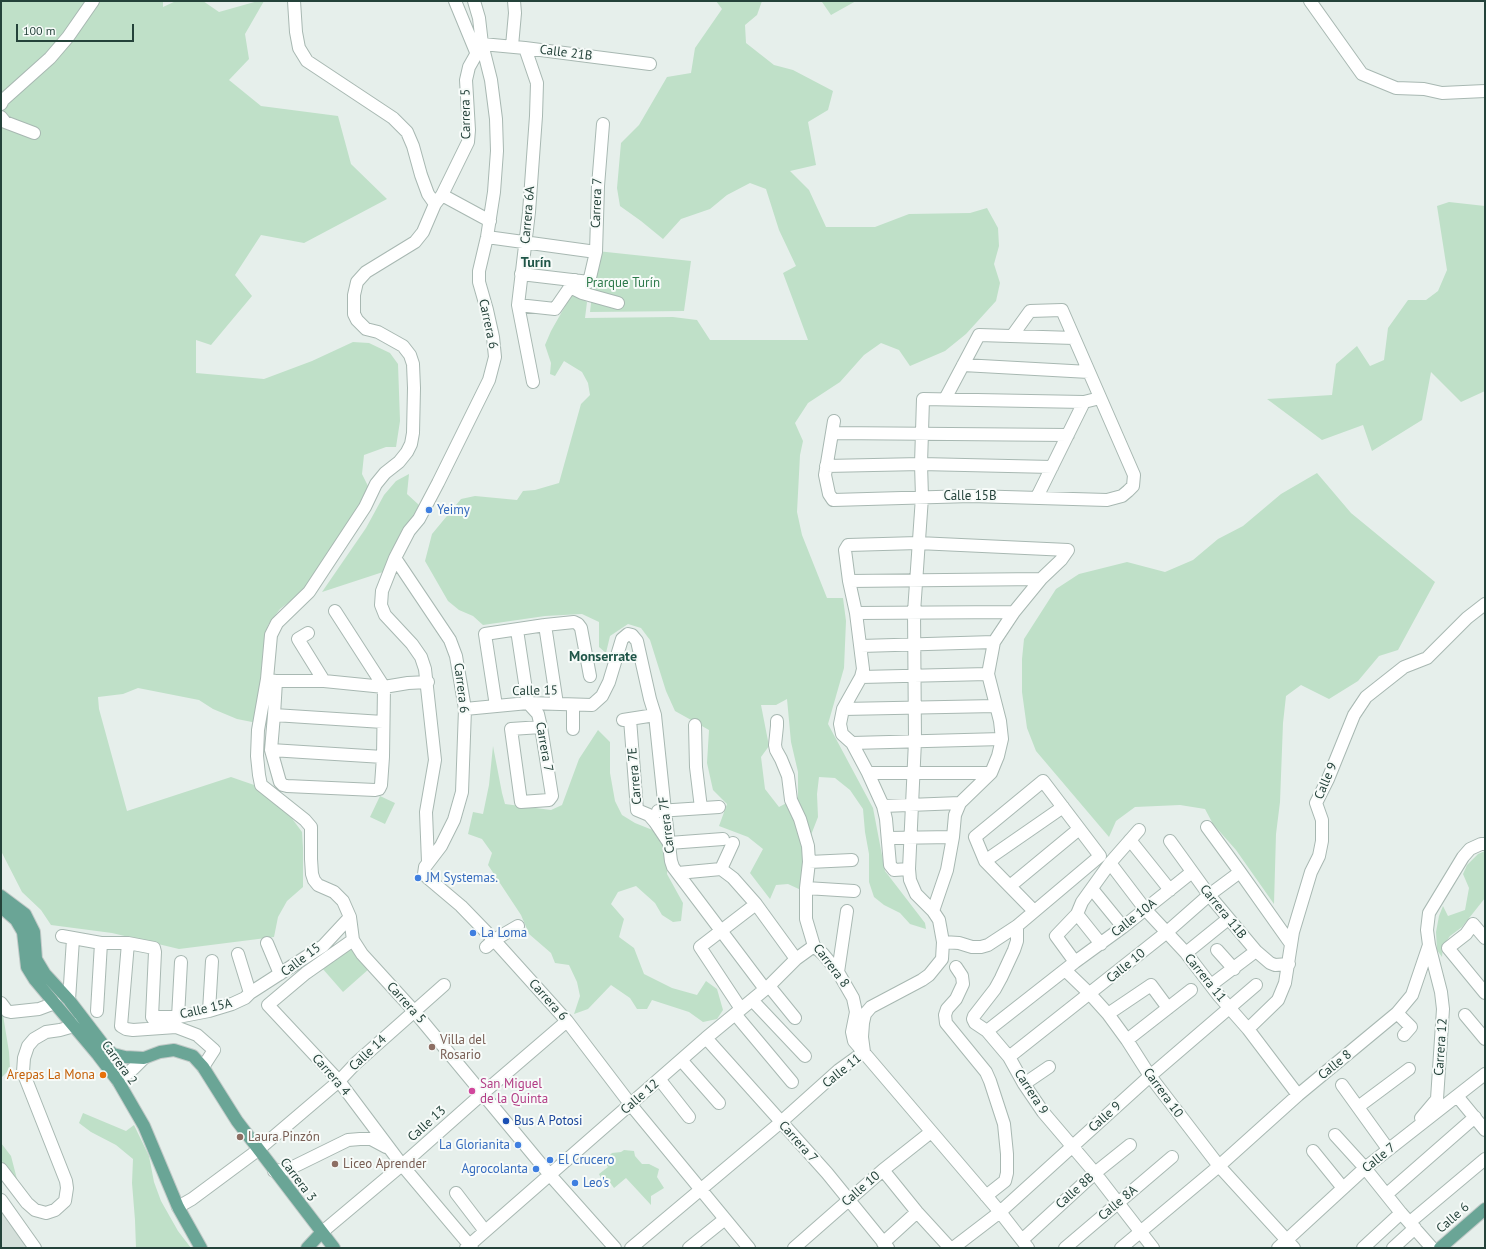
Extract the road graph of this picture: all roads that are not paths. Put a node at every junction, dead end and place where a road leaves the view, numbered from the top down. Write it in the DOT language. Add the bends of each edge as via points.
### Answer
graph roads {
  1 [pos="93,1"];
  2 [pos="294,1"];
  3 [pos="456,1"];
  4 [pos="474,1"];
  5 [pos="514,1"];
  6 [pos="1310,1"];
  7 [pos="512,46"];
  8 [pos="479,48"];
  9 [pos="525,48"];
  10 [pos="650,64"];
  11 [pos="1485,91"];
  12 [pos="1,104"];
  13 [pos="1,117"];
  14 [pos="603,124"];
  15 [pos="34,133"];
  16 [pos="438,200"];
  17 [pos="490,221"];
  18 [pos="487,237"];
  19 [pos="526,242"];
  20 [pos="596,252"];
  21 [pos="521,274"];
  22 [pos="573,284"];
  23 [pos="618,303"];
  24 [pos="518,305"];
  25 [pos="1012,336"];
  26 [pos="1074,338"];
  27 [pos="963,365"];
  28 [pos="1089,372"];
  29 [pos="533,382"];
  30 [pos="1100,398"];
  31 [pos="945,399"];
  32 [pos="1084,402"];
  33 [pos="922,433"];
  34 [pos="1068,435"];
  35 [pos="921,464"];
  36 [pos="826,466"];
  37 [pos="1052,467"];
  38 [pos="922,497"];
  39 [pos="1037,497"];
  40 [pos="918,544"];
  41 [pos="395,558"];
  42 [pos="1041,579"];
  43 [pos="848,581"];
  44 [pos="916,581"];
  45 [pos="1485,604"];
  46 [pos="335,611"];
  47 [pos="914,612"];
  48 [pos="1014,612"];
  49 [pos="856,613"];
  50 [pos="545,625"];
  51 [pos="517,630"];
  52 [pos="308,633"];
  53 [pos="994,642"];
  54 [pos="914,644"];
  55 [pos="861,646"];
  56 [pos="988,674"];
  57 [pos="590,676"];
  58 [pos="914,676"];
  59 [pos="861,677"];
  60 [pos="271,680"];
  61 [pos="324,682"];
  62 [pos="428,682"];
  63 [pos="384,687"];
  64 [pos="602,696"];
  65 [pos="528,703"];
  66 [pos="557,704"];
  67 [pos="496,706"];
  68 [pos="573,706"];
  69 [pos="996,706"];
  70 [pos="843,708"];
  71 [pos="915,708"];
  72 [pos="465,709"];
  73 [pos="274,715"];
  74 [pos="655,715"];
  75 [pos="777,721"];
  76 [pos="383,722"];
  77 [pos="695,725"];
  78 [pos="541,727"];
  79 [pos="573,729"];
  80 [pos="1002,739"];
  81 [pos="914,741"];
  82 [pos="852,742"];
  83 [pos="271,750"];
  84 [pos="383,756"];
  85 [pos="868,773"];
  86 [pos="914,773"];
  87 [pos="991,773"];
  88 [pos="960,803"];
  89 [pos="913,804"];
  90 [pos="883,806"];
  91 [pos="719,807"];
  92 [pos="1062,807"];
  93 [pos="702,808"];
  94 [pos="637,810"];
  95 [pos="665,811"];
  96 [pos="1207,827"];
  97 [pos="1079,830"];
  98 [pos="1139,830"];
  99 [pos="911,837"];
  100 [pos="953,837"];
  101 [pos="888,838"];
  102 [pos="1130,840"];
  103 [pos="1170,841"];
  104 [pos="669,843"];
  105 [pos="1485,844"];
  106 [pos="1105,859"];
  107 [pos="852,860"];
  108 [pos="985,861"];
  109 [pos="428,862"];
  110 [pos="809,862"];
  111 [pos="721,869"];
  112 [pos="909,869"];
  113 [pos="1192,872"];
  114 [pos="1240,872"];
  115 [pos="678,873"];
  116 [pos="1010,886"];
  117 [pos="806,888"];
  118 [pos="1092,889"];
  119 [pos="1170,890"];
  120 [pos="854,891"];
  121 [pos="1209,895"];
  122 [pos="1,896"];
  123 [pos="756,904"];
  124 [pos="1,907"];
  125 [pos="1082,908"];
  126 [pos="1145,909"];
  127 [pos="847,911"];
  128 [pos="933,911"];
  129 [pos="1034,911"];
  130 [pos="350,917"];
  131 [pos="1228,920"];
  132 [pos="518,926"];
  133 [pos="1017,926"];
  134 [pos="1123,927"];
  135 [pos="722,931"];
  136 [pos="1167,932"];
  137 [pos="1485,938"];
  138 [pos="353,940"];
  139 [pos="943,942"];
  140 [pos="101,943"];
  141 [pos="128,943"];
  142 [pos="267,943"];
  143 [pos="490,943"];
  144 [pos="1101,944"];
  145 [pos="1291,944"];
  146 [pos="1429,945"];
  147 [pos="814,946"];
  148 [pos="1218,950"];
  149 [pos="1256,951"];
  150 [pos="1186,953"];
  151 [pos="238,954"];
  152 [pos="796,959"];
  153 [pos="212,961"];
  154 [pos="181,962"];
  155 [pos="1075,962"];
  156 [pos="1289,964"];
  157 [pos="956,967"];
  158 [pos="1234,969"];
  159 [pos="1065,970"];
  160 [pos="838,972"];
  161 [pos="280,974"];
  162 [pos="444,985"];
  163 [pos="1211,985"];
  164 [pos="1256,985"];
  165 [pos="767,988"];
  166 [pos="1191,990"];
  167 [pos="250,993"];
  168 [pos="1485,993"];
  169 [pos="1090,994"];
  170 [pos="69,1000"];
  171 [pos="752,1000"];
  172 [pos="1,1003"];
  173 [pos="55,1003"];
  174 [pos="268,1005"];
  175 [pos="1229,1007"];
  176 [pos="1168,1008"];
  177 [pos="97,1011"];
  178 [pos="209,1011"];
  179 [pos="414,1011"];
  180 [pos="738,1012"];
  181 [pos="1397,1013"];
  182 [pos="1108,1014"];
  183 [pos="1465,1015"];
  184 [pos="152,1017"];
  185 [pos="178,1017"];
  186 [pos="796,1018"];
  187 [pos="84,1019"];
  188 [pos="567,1021"];
  189 [pos="74,1026"];
  190 [pos="161,1028"];
  191 [pos="1248,1029"];
  192 [pos="986,1031"];
  193 [pos="1404,1036"];
  194 [pos="706,1038"];
  195 [pos="1485,1039"];
  196 [pos="1127,1040"];
  197 [pos="864,1052"];
  198 [pos="805,1056"];
  199 [pos="1009,1057"];
  200 [pos="144,1058"];
  201 [pos="682,1061"];
  202 [pos="203,1066"];
  203 [pos="1050,1066"];
  204 [pos="1409,1069"];
  205 [pos="1485,1074"];
  206 [pos="1150,1076"];
  207 [pos="660,1080"];
  208 [pos="118,1081"];
  209 [pos="339,1081"];
  210 [pos="792,1082"];
  211 [pos="1024,1084"];
  212 [pos="1342,1085"];
  213 [pos="482,1094"];
  214 [pos="1298,1095"];
  215 [pos="1457,1096"];
  216 [pos="719,1103"];
  217 [pos="632,1105"];
  218 [pos="1358,1107"];
  219 [pos="689,1117"];
  220 [pos="1475,1117"];
  221 [pos="781,1122"];
  222 [pos="1485,1130"];
  223 [pos="931,1132"];
  224 [pos="1335,1135"];
  225 [pos="1404,1138"];
  226 [pos="1130,1145"];
  227 [pos="1072,1146"];
  228 [pos="389,1148"];
  229 [pos="1388,1149"];
  230 [pos="258,1150"];
  231 [pos="1313,1151"];
  232 [pos="1172,1157"];
  233 [pos="1485,1159"];
  234 [pos="402,1165"];
  235 [pos="1219,1166"];
  236 [pos="1365,1168"];
  237 [pos="1,1169"];
  238 [pos="883,1170"];
  239 [pos="274,1171"];
  240 [pos="1095,1173"];
  241 [pos="550,1175"];
  242 [pos="1343,1188"];
  243 [pos="700,1189"];
  244 [pos="456,1193"];
  245 [pos="1387,1194"];
  246 [pos="986,1196"];
  247 [pos="849,1199"];
  248 [pos="1,1200"];
  249 [pos="1118,1203"];
  250 [pos="178,1206"];
  251 [pos="1485,1209"];
  252 [pos="917,1212"];
  253 [pos="1000,1212"];
  254 [pos="1401,1213"];
  255 [pos="725,1218"];
  256 [pos="1412,1225"];
  257 [pos="485,1231"];
  258 [pos="321,1233"];
  259 [pos="1140,1233"];
  260 [pos="1025,1244"];
  261 [pos="885,1245"];
  262 [pos="1286,1245"];
  263 [pos="469,1247"];
  264 [pos="35,1248"];
  265 [pos="201,1248"];
  266 [pos="307,1248"];
  267 [pos="334,1248"];
  268 [pos="614,1248"];
  269 [pos="631,1248"];
  270 [pos="689,1248"];
  271 [pos="749,1248"];
  272 [pos="794,1248"];
  273 [pos="952,1248"];
  274 [pos="1065,1248"];
  275 [pos="1121,1248"];
  276 [pos="1153,1248"];
  277 [pos="1363,1248"];
  278 [pos="1393,1248"];
  279 [pos="1432,1248"];
  280 [pos="1440,1248"];
  1 -- 12 [label="street" via="50,58"];
  2 -- 16 [label="street" via="299,48 307,61 393,118 407,132 428,194"];
  3 -- 8 [label="street"];
  4 -- 8 [label="street, Carrera 6" via="479,18"];
  5 -- 7 [label="street"];
  6 -- 11 [label="street" via="1362,74 1396,88 1442,93"];
  7 -- 8 [label="street, Calle 21B"];
  7 -- 9 [label="street, Calle 21B"];
  8 -- 16 [label="street, Carrera 5" via="469,67 466,80 468,142"];
  8 -- 17 [label="street, Carrera 6" via="491,80 496,118 496,168"];
  9 -- 10 [label="street, Calle 21B"];
  9 -- 19 [label="street, Carrera 6A" via="537,83 535,143"];
  13 -- 15 [label="street" via="5,122"];
  14 -- 20 [label="street, Carrera 7"];
  16 -- 17 [label="street"];
  16 -- 60 [label="street, Carrera 5" via="423,232 415,242 366,272 358,282 354,294 354,314 357,320 366,329 378,332 403,346 410,354 414,388 411,444 399,462 376,484 365,507 309,592 277,623 271,635"];
  17 -- 18 [label="street, Carrera 6"];
  18 -- 19 [label="street"];
  18 -- 41 [label="street, Carrera 6" via="479,282 493,337 495,358 489,380 429,502"];
  19 -- 20 [label="street"];
  19 -- 21 [label="street, Carrera 6A"];
  20 -- 22 [label="street, Carrera 7" via="589,282"];
  21 -- 22 [label="street"];
  21 -- 24 [label="street, Carrera 6A"];
  22 -- 23 [label="street" via="582,293"];
  22 -- 24 [label="street" via="555,309"];
  24 -- 29 [label="street, Carrera 6A"];
  25 -- 26 [label="street"];
  25 -- 26 [label="street" via="1030,311 1062,310"];
  25 -- 27 [label="street" via="979,335"];
  26 -- 28 [label="street"];
  27 -- 28 [label="street"];
  27 -- 31 [label="street"];
  28 -- 30 [label="street"];
  30 -- 32 [label="street"];
  30 -- 39 [label="street, Calle 15B" via="1134,475 1133,486 1122,496 1107,500"];
  31 -- 32 [label="street"];
  31 -- 33 [label="street" via="924,399"];
  32 -- 34 [label="street"];
  33 -- 34 [label="street"];
  33 -- 35 [label="street"];
  33 -- 36 [label="street" via="833,427"];
  34 -- 37 [label="street"];
  35 -- 36 [label="street"];
  35 -- 37 [label="street"];
  35 -- 38 [label="street"];
  36 -- 38 [label="street, Calle 15B" via="827,488 833,500"];
  37 -- 39 [label="street"];
  38 -- 39 [label="street, Calle 15B"];
  38 -- 40 [label="street"];
  40 -- 42 [label="street" via="1068,550 1062,560"];
  40 -- 43 [label="street" via="848,545 845,550"];
  40 -- 44 [label="street"];
  41 -- 62 [label="street" via="382,591 381,605 385,615 421,657"];
  41 -- 72 [label="street, Carrera 6" via="450,640 456,656"];
  42 -- 44 [label="street"];
  42 -- 48 [label="street"];
  43 -- 44 [label="street"];
  43 -- 49 [label="street"];
  44 -- 47 [label="street"];
  45 -- 145 [label="street, Calle 9" via="1467,618 1427,658 1404,667 1366,697 1354,715 1316,803 1322,820 1322,840"];
  46 -- 63 [label="street"];
  47 -- 48 [label="street"];
  47 -- 49 [label="street"];
  47 -- 54 [label="street"];
  48 -- 53 [label="street"];
  49 -- 55 [label="street"];
  50 -- 51 [label="street"];
  50 -- 57 [label="street" via="574,622 578,624 581,628"];
  50 -- 66 [label="street"];
  51 -- 65 [label="street, Carrera 7"];
  51 -- 67 [label="street" via="485,634"];
  52 -- 61 [label="street" via="298,639"];
  53 -- 54 [label="street"];
  53 -- 56 [label="street"];
  54 -- 55 [label="street"];
  54 -- 58 [label="street"];
  55 -- 59 [label="street" via="864,669"];
  56 -- 58 [label="street"];
  56 -- 69 [label="street"];
  58 -- 59 [label="street"];
  58 -- 71 [label="street"];
  59 -- 70 [label="street"];
  60 -- 61 [label="street"];
  60 -- 73 [label="street"];
  60 -- 130 [label="street" via="258,730 257,756 261,785 311,827 314,880 318,885 334,892 343,901"];
  61 -- 63 [label="street"];
  62 -- 63 [label="street"];
  62 -- 109 [label="street" via="435,760 426,812"];
  63 -- 76 [label="street"];
  64 -- 68 [label="street, Calle 15" via="592,705"];
  64 -- 74 [label="street, Carrera 7F" via="622,639 628,634 632,635 637,641"];
  65 -- 66 [label="street, Calle 15"];
  65 -- 67 [label="street, Calle 15"];
  65 -- 78 [label="street, Carrera 7" via="538,714"];
  66 -- 68 [label="street, Calle 15"];
  67 -- 72 [label="street, Calle 15"];
  68 -- 79 [label="street"];
  69 -- 71 [label="street"];
  69 -- 80 [label="street"];
  70 -- 71 [label="street"];
  70 -- 82 [label="street" via="840,724 842,734"];
  71 -- 81 [label="street"];
  72 -- 109 [label="street, Carrera 6" via="462,792 454,820 442,846"];
  73 -- 76 [label="street"];
  73 -- 83 [label="street"];
  74 -- 94 [label="street, Carrera 7E" via="626,719"];
  74 -- 95 [label="street, Carrera 7F"];
  75 -- 110 [label="street, Carrera 8" via="775,745 788,776 790,800 800,819 808,846"];
  76 -- 84 [label="street"];
  77 -- 93 [label="street" via="696,767"];
  78 -- 78 [label="street, Carrera 7" via="511,729 521,802 549,800 552,796"];
  80 -- 81 [label="street"];
  80 -- 87 [label="street"];
  81 -- 82 [label="street"];
  81 -- 86 [label="street"];
  82 -- 85 [label="street"];
  83 -- 84 [label="street"];
  83 -- 84 [label="street" via="280,782 287,786 379,789"];
  85 -- 86 [label="street"];
  85 -- 90 [label="street"];
  86 -- 87 [label="street"];
  86 -- 89 [label="street"];
  87 -- 88 [label="street"];
  88 -- 89 [label="street"];
  88 -- 100 [label="street" via="955,815"];
  89 -- 90 [label="street"];
  89 -- 99 [label="street"];
  90 -- 101 [label="street"];
  91 -- 93 [label="street"];
  92 -- 97 [label="street, Carrera 11"];
  92 -- 108 [label="street"];
  92 -- 108 [label="street, Carrera 11" via="1043,781 975,837"];
  93 -- 95 [label="street"];
  94 -- 95 [label="street"];
  94 -- 104 [label="street, Carrera 7E" via="649,815"];
  95 -- 104 [label="street, Carrera 7F"];
  96 -- 114 [label="street"];
  97 -- 106 [label="street, Carrera 11"];
  97 -- 116 [label="street"];
  98 -- 102 [label="street"];
  99 -- 100 [label="street"];
  99 -- 101 [label="street"];
  99 -- 112 [label="street"];
  100 -- 128 [label="street" via="947,870"];
  101 -- 112 [label="street" via="890,865 894,870"];
  102 -- 106 [label="street"];
  102 -- 119 [label="street"];
  103 -- 113 [label="street, Carrera 11B"];
  104 -- 111 [label="street" via="728,841"];
  104 -- 115 [label="street, Carrera 7F" via="671,861"];
  105 -- 146 [label="street, Calle 8" via="1470,850 1463,857 1429,913"];
  106 -- 118 [label="street"];
  106 -- 126 [label="street, Carrera 11"];
  106 -- 129 [label="street"];
  107 -- 110 [label="street"];
  108 -- 116 [label="street"];
  109 -- 143 [label="street, Carrera 6" via="424,874 461,906"];
  110 -- 117 [label="street, Carrera 8"];
  111 -- 115 [label="street"];
  111 -- 123 [label="street" via="733,878"];
  112 -- 128 [label="street" via="910,880 916,894"];
  113 -- 119 [label="street, Calle 10A"];
  113 -- 121 [label="street, Carrera 11B"];
  114 -- 121 [label="street, Calle 10"];
  114 -- 145 [label="street"];
  115 -- 135 [label="street, Carrera 7F"];
  116 -- 129 [label="street"];
  117 -- 120 [label="street"];
  117 -- 147 [label="street, Carrera 8" via="806,920"];
  118 -- 125 [label="street"];
  118 -- 134 [label="street"];
  119 -- 126 [label="street, Calle 10A"];
  121 -- 131 [label="street, Carrera 11B"];
  121 -- 136 [label="street, Calle 10"];
  122 -- 170 [label="main road, Carrera 2" via="25,914 34,932 36,958 45,974"];
  123 -- 135 [label="street"];
  123 -- 152 [label="street"];
  124 -- 173 [label="main road, Carrera 2" via="16,920 22,932 27,967"];
  125 -- 144 [label="street"];
  125 -- 155 [label="street" via="1056,936"];
  126 -- 134 [label="street, Calle 10A"];
  126 -- 136 [label="street, Carrera 11"];
  127 -- 160 [label="street"];
  128 -- 139 [label="street" via="939,920"];
  129 -- 133 [label="street"];
  130 -- 138 [label="street"];
  130 -- 161 [label="street, Calle 15A" via="323,946"];
  131 -- 149 [label="street, Carrera 11B"];
  131 -- 150 [label="street"];
  132 -- 143 [label="street"];
  133 -- 139 [label="street" via="988,946 980,948"];
  133 -- 192 [label="street, Carrera 9" via="1017,941 1005,971 995,990 973,1019"];
  134 -- 144 [label="street, Calle 10A"];
  135 -- 165 [label="street, Carrera 7F"];
  135 -- 180 [label="street" via="700,947"];
  136 -- 150 [label="street, Carrera 11"];
  136 -- 169 [label="street, Calle 10"];
  137 -- 168 [label="street" via="1473,924 1466,934 1448,948"];
  138 -- 174 [label="street, Calle 15" via="306,972"];
  138 -- 179 [label="street, Carrera 5" via="362,954"];
  139 -- 197 [label="street, Calle 11" via="942,959 930,975 871,1007 865,1014 862,1023"];
  140 -- 141 [label="street"];
  140 -- 170 [label="street" via="68,938"];
  140 -- 177 [label="street"];
  141 -- 184 [label="street" via="154,948"];
  141 -- 190 [label="street" via="121,1026 133,1030"];
  142 -- 161 [label="street"];
  143 -- 188 [label="street, Carrera 6"];
  144 -- 155 [label="street, Calle 10A"];
  145 -- 156 [label="street, Calle 9"];
  146 -- 181 [label="street, Calle 8" via="1412,995"];
  146 -- 225 [label="street, Carrera 12" via="1443,1009 1437,1099"];
  147 -- 152 [label="street, Calle 12"];
  147 -- 160 [label="street, Carrera 8"];
  148 -- 158 [label="street"];
  149 -- 156 [label="street, Carrera 11B" via="1270,963"];
  149 -- 158 [label="street"];
  150 -- 163 [label="street, Carrera 11"];
  151 -- 167 [label="street"];
  152 -- 165 [label="street, Calle 12"];
  153 -- 178 [label="street"];
  154 -- 185 [label="street"];
  155 -- 159 [label="street"];
  156 -- 191 [label="street, Calle 9" via="1278,1000"];
  157 -- 246 [label="street" via="962,976 963,984 956,999 947,1009 946,1023 986,1072 1004,1124 1007,1154 1005,1181"];
  158 -- 163 [label="street"];
  159 -- 169 [label="street, Carrera 10"];
  159 -- 192 [label="street"];
  160 -- 197 [label="street, Carrera 8" via="847,985 855,1006 852,1037"];
  161 -- 167 [label="street, Calle 15A"];
  162 -- 179 [label="street, Calle 14"];
  163 -- 175 [label="street, Carrera 11"];
  164 -- 175 [label="street, Calle 9"];
  165 -- 171 [label="street, Calle 12"];
  165 -- 186 [label="street, Carrera 7F"];
  166 -- 176 [label="street"];
  167 -- 178 [label="street, Calle 15A" via="232,1004"];
  169 -- 182 [label="street, Carrera 10"];
  169 -- 199 [label="street, Calle 10"];
  170 -- 187 [label="main road, Carrera 2"];
  171 -- 180 [label="street, Calle 12"];
  171 -- 198 [label="street"];
  172 -- 173 [label="street" via="11,1012 39,1009"];
  173 -- 189 [label="main road, Carrera 2"];
  174 -- 209 [label="street, Carrera 4"];
  175 -- 191 [label="street, Carrera 11"];
  175 -- 206 [label="street, Calle 9"];
  176 -- 182 [label="street" via="1151,985"];
  176 -- 196 [label="street"];
  178 -- 185 [label="street, Calle 15A"];
  179 -- 209 [label="street, Calle 14"];
  179 -- 213 [label="street, Carrera 5"];
  180 -- 194 [label="street, Calle 12"];
  180 -- 210 [label="street"];
  181 -- 193 [label="street" via="1411,1027"];
  181 -- 214 [label="street, Calle 8"];
  182 -- 196 [label="street, Carrera 10"];
  183 -- 195 [label="street"];
  184 -- 185 [label="street, Calle 15A"];
  184 -- 190 [label="street"];
  187 -- 189 [label="street"];
  187 -- 200 [label="main road, Carrera 2" via="113,1054"];
  188 -- 213 [label="street, Calle 13"];
  188 -- 217 [label="street, Carrera 6"];
  189 -- 208 [label="main road, Carrera 2"];
  189 -- 237 [label="street" via="46,1032 34,1039 28,1046 23,1072 66,1181 68,1188 65,1201 55,1210 46,1213 35,1210"];
  190 -- 202 [label="street" via="176,1027 197,1035 214,1050"];
  191 -- 214 [label="street, Carrera 11"];
  192 -- 199 [label="street, Carrera 9"];
  194 -- 201 [label="street, Calle 12"];
  194 -- 221 [label="street, Carrera 7"];
  196 -- 206 [label="street, Carrera 10"];
  197 -- 221 [label="street, Calle 11" via="839,1070"];
  197 -- 223 [label="street, Carrera 8"];
  199 -- 211 [label="street, Carrera 9"];
  200 -- 202 [label="main road" via="174,1050 193,1056"];
  200 -- 208 [label="street"];
  201 -- 207 [label="street, Calle 12"];
  201 -- 216 [label="street"];
  202 -- 230 [label="main road, Carrera 3"];
  203 -- 211 [label="street"];
  204 -- 218 [label="street"];
  205 -- 215 [label="street, Calle 7"];
  206 -- 227 [label="street, Calle 9"];
  206 -- 235 [label="street, Carrera 10"];
  207 -- 217 [label="street, Calle 12"];
  207 -- 219 [label="street"];
  208 -- 250 [label="main road, Carrera 2" via="144,1126"];
  209 -- 228 [label="street, Carrera 4"];
  209 -- 230 [label="street, Calle 14"];
  211 -- 227 [label="street, Carrera 9" via="1043,1112"];
  212 -- 218 [label="street"];
  213 -- 234 [label="street, Calle 13"];
  213 -- 241 [label="street, Carrera 5"];
  214 -- 235 [label="street, Calle 8"];
  215 -- 220 [label="street"];
  215 -- 225 [label="street, Calle 7"];
  217 -- 241 [label="street, Calle 12"];
  217 -- 243 [label="street, Carrera 6"];
  218 -- 229 [label="street"];
  220 -- 222 [label="street"];
  220 -- 245 [label="street"];
  221 -- 243 [label="street, Calle 11"];
  221 -- 247 [label="street, Carrera 7"];
  223 -- 238 [label="street, Calle 10"];
  223 -- 246 [label="street, Carrera 8"];
  224 -- 236 [label="street"];
  225 -- 229 [label="street, Calle 7"];
  226 -- 240 [label="street, Calle 8B"];
  227 -- 240 [label="street, Carrera 9"];
  227 -- 253 [label="street, Calle 9"];
  228 -- 234 [label="street, Carrera 4"];
  228 -- 239 [label="street, Carrera 4" via="371,1140 348,1140 289,1169"];
  229 -- 236 [label="street, Calle 7"];
  230 -- 239 [label="main road, Carrera 3"];
  230 -- 250 [label="street, Calle 14" via="192,1199"];
  231 -- 242 [label="street"];
  232 -- 249 [label="street, Calle 8A"];
  233 -- 256 [label="street"];
  234 -- 258 [label="street, Calle 13"];
  234 -- 263 [label="street, Carrera 4"];
  235 -- 259 [label="street, Calle 8"];
  235 -- 262 [label="street, Carrera 10"];
  236 -- 242 [label="street, Calle 7"];
  236 -- 245 [label="street"];
  238 -- 247 [label="street, Calle 10"];
  238 -- 252 [label="street"];
  239 -- 258 [label="main road, Carrera 3"];
  240 -- 249 [label="street, Carrera 9"];
  240 -- 260 [label="street, Calle 8B"];
  241 -- 257 [label="street, Calle 12"];
  241 -- 268 [label="street, Carrera 5"];
  242 -- 262 [label="street, Calle 7"];
  243 -- 255 [label="street, Carrera 6"];
  243 -- 269 [label="street, Calle 11"];
  244 -- 257 [label="street"];
  245 -- 254 [label="street"];
  246 -- 253 [label="street, Carrera 8"];
  247 -- 261 [label="street, Carrera 7"];
  247 -- 272 [label="street, Calle 10"];
  248 -- 264 [label="street"];
  249 -- 259 [label="street, Carrera 9"];
  249 -- 274 [label="street, Calle 8A"];
  250 -- 265 [label="main road, Carrera 2"];
  251 -- 280 [label="main road, Calle 6"];
  252 -- 261 [label="street"];
  252 -- 273 [label="street"];
  253 -- 260 [label="street, Carrera 8"];
  253 -- 273 [label="street, Calle 9"];
  254 -- 256 [label="street"];
  254 -- 277 [label="street"];
  255 -- 270 [label="street"];
  255 -- 271 [label="street, Carrera 6"];
  256 -- 278 [label="street"];
  256 -- 279 [label="street"];
  257 -- 263 [label="street, Calle 12"];
  258 -- 266 [label="main road, Calle 13"];
  258 -- 267 [label="main road, Carrera 3"];
  259 -- 275 [label="street, Calle 8"];
  259 -- 276 [label="street, Carrera 9"];
}
